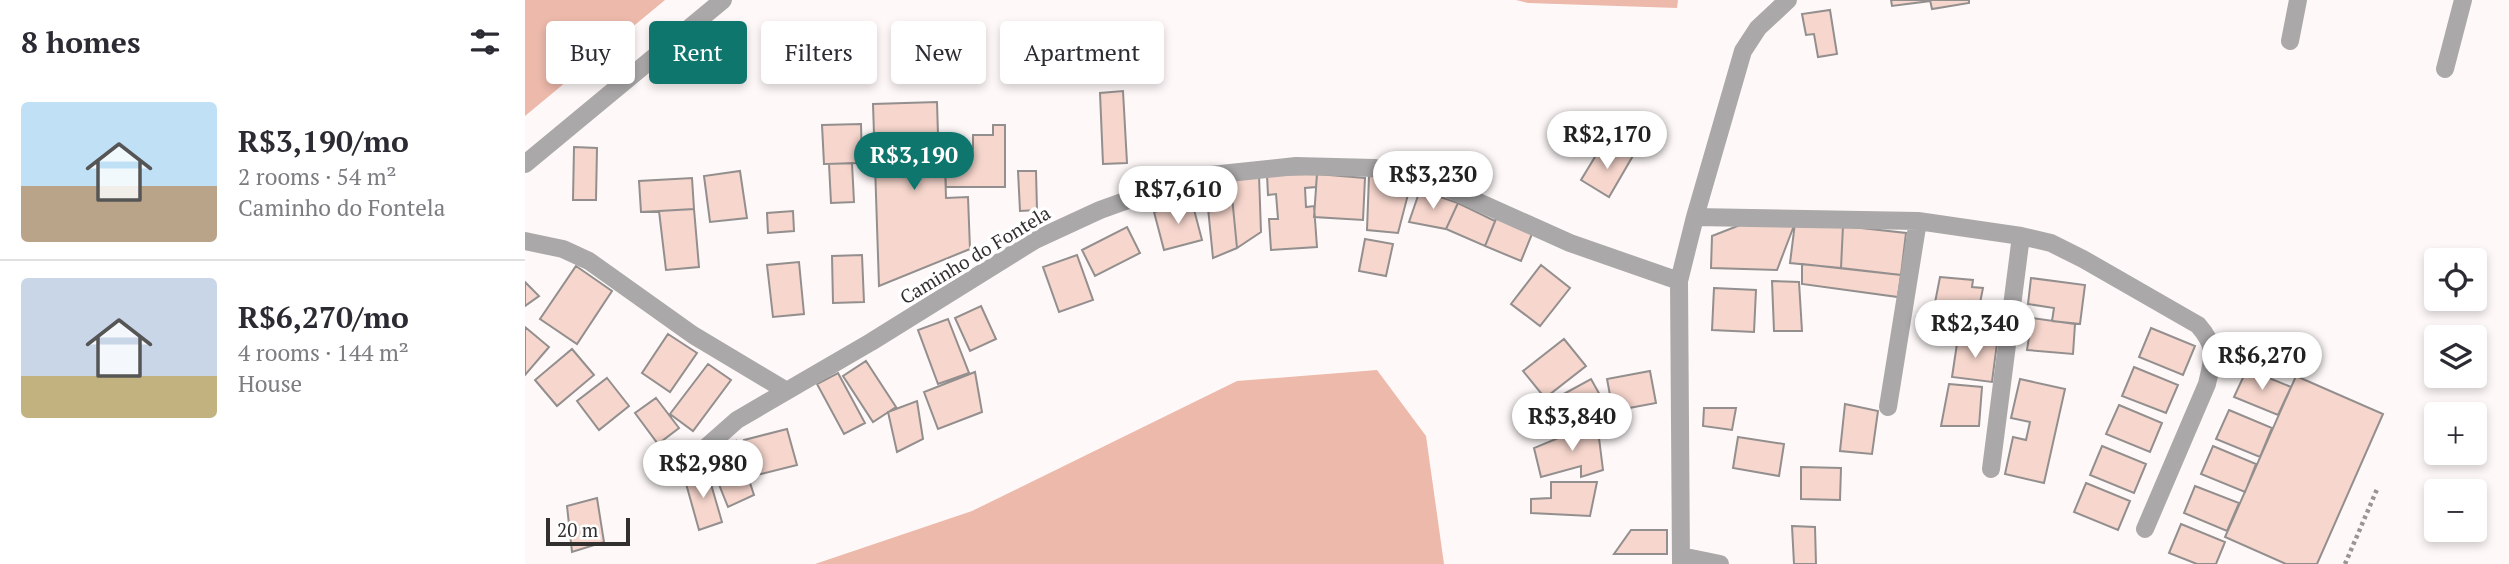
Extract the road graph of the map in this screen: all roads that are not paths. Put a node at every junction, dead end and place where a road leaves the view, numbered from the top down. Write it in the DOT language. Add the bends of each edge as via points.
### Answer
graph roads {
  1 [pos="723,0"];
  2 [pos="1788,0"];
  3 [pos="2298,0"];
  4 [pos="2463,0"];
  5 [pos="2290,41"];
  6 [pos="2445,69"];
  7 [pos="525,164"];
  8 [pos="1695,217"];
  9 [pos="1918,221"];
  10 [pos="2021,236"];
  11 [pos="525,242"];
  12 [pos="1679,281"];
  13 [pos="785,390"];
  14 [pos="1888,407"];
  15 [pos="686,465"];
  16 [pos="1991,469"];
  17 [pos="2145,529"];
  18 [pos="1681,560"];
  19 [pos="1720,564"];
  1 -- 7 [label="street"];
  2 -- 8 [label="street" via="1758,28 1743,51"];
  3 -- 5 [label="street"];
  4 -- 6 [label="street"];
  8 -- 9 [label="street"];
  8 -- 12 [label="street"];
  9 -- 10 [label="street"];
  9 -- 14 [label="street"];
  10 -- 16 [label="street"];
  10 -- 17 [label="street" via="2051,243 2083,259 2198,325 2211,340 2213,358 2207,384"];
  11 -- 13 [label="street" via="563,249 589,261 693,335"];
  12 -- 13 [label="street, Caminho do Fontela" via="1570,243 1406,174 1349,167 1247,170 1192,177 1100,209 1035,240"];
  12 -- 18 [label="street"];
  13 -- 15 [label="street, Caminho do Fontela" via="737,420"];
  18 -- 19 [label="street"];
}
